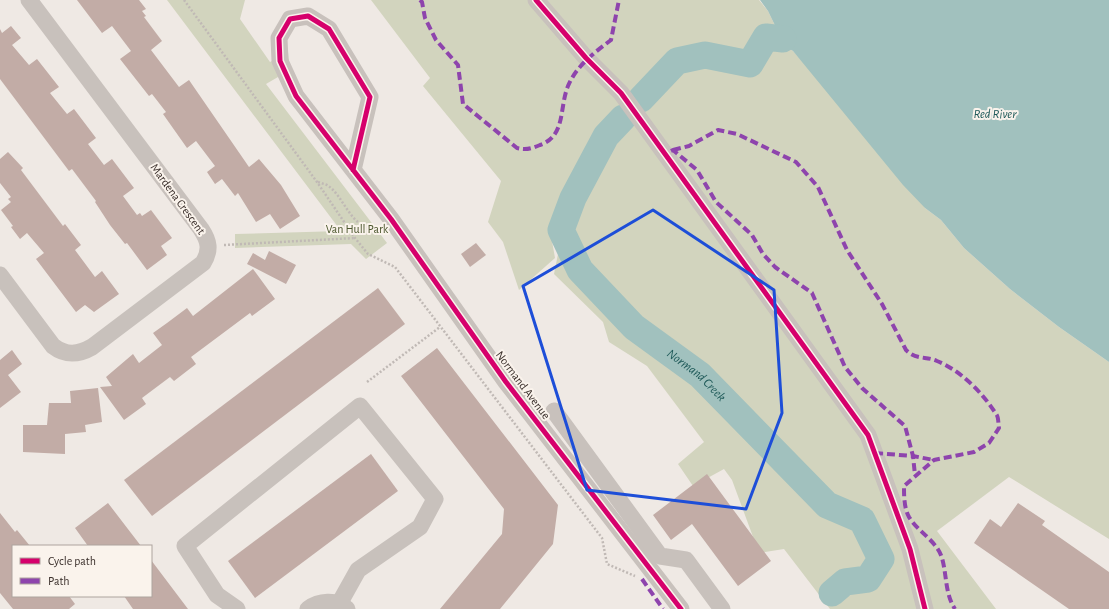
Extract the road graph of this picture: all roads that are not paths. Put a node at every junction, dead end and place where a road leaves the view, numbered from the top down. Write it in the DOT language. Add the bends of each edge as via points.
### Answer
graph roads {
  1 [pos="29,0"];
  2 [pos="536,0"];
  3 [pos="353,170"];
  4 [pos="0,276"];
  5 [pos="554,411"];
  6 [pos="343,607"];
  7 [pos="237,609"];
  8 [pos="308,609"];
  9 [pos="680,609"];
  10 [pos="722,609"];
  11 [pos="925,609"];
  1 -- 4 [label="street, Mardena Crescent" via="201,229 209,246 203,263 92,346 77,353 61,352 53,346"];
  2 -- 11 [label="street" via="586,58 621,93 868,434 910,549"];
  3 -- 3 [label="street, Normand Avenue" via="370,97 328,29 308,16 290,19 279,38 280,61 296,96"];
  3 -- 9 [label="street, Normand Avenue" via="391,219 506,382"];
  5 -- 10 [label="street" via="660,556 686,560"];
  6 -- 7 [label="street" via="358,570 420,527 435,499 360,406 185,546 217,595"];
  6 -- 8 [label="street" via="324,602"];
}
